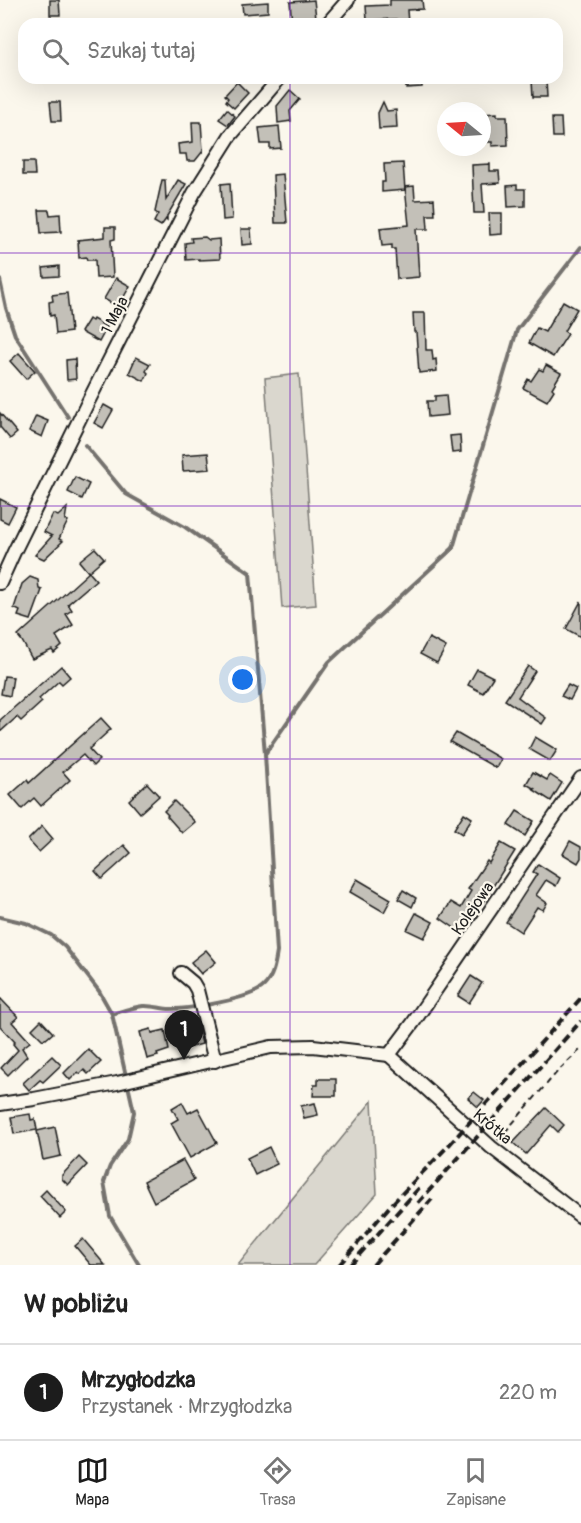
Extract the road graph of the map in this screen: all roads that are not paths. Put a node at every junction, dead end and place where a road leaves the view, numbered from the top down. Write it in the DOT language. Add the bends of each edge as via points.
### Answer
graph roads {
  1 [pos="348,0"];
  2 [pos="332,18"];
  3 [pos="275,84"];
  4 [pos="0,583"];
  5 [pos="581,778"];
  6 [pos="181,973"];
  7 [pos="388,1055"];
  8 [pos="216,1061"];
  9 [pos="0,1104"];
  10 [pos="581,1217"];
  1 -- 2 [label="street"];
  3 -- 4 [label="street, 1 Maja" via="230,136 194,194"];
  5 -- 7 [label="street, Kolejowa"];
  6 -- 8 [label="street" via="197,990"];
  7 -- 8 [label="street" via="299,1046 271,1047"];
  7 -- 10 [label="street, Krótka" via="491,1147"];
  8 -- 9 [label="street"];
}
